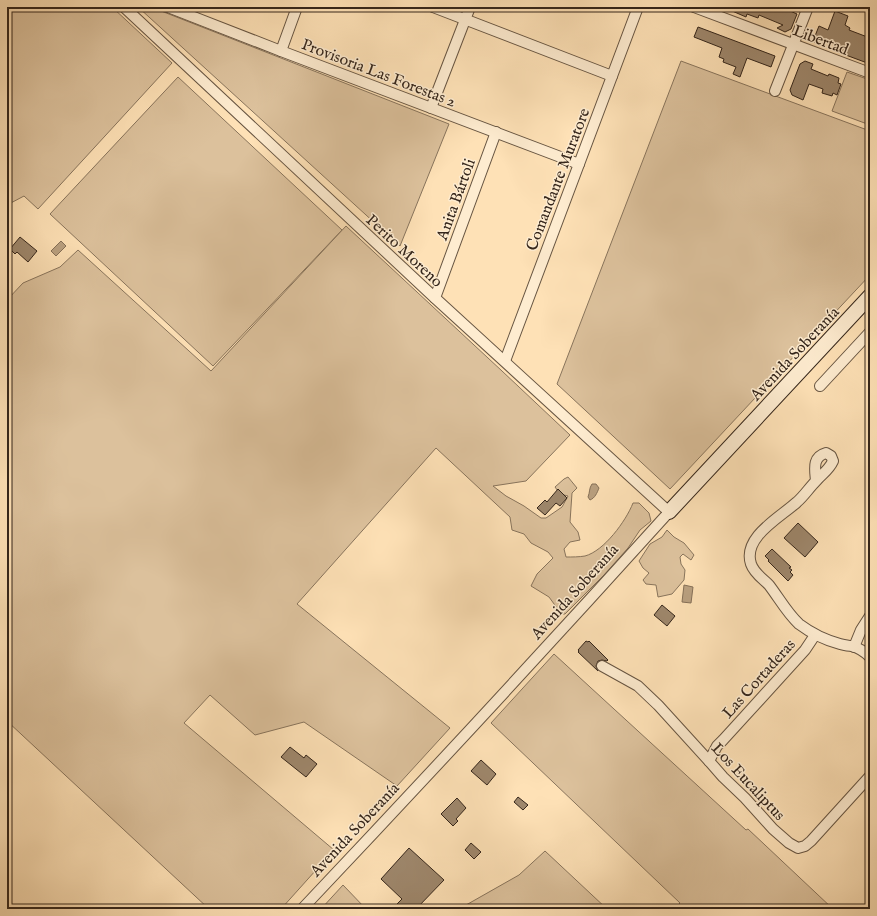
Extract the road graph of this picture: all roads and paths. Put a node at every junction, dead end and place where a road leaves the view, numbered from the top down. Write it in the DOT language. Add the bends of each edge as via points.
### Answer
graph roads {
  1 [pos="124,7"];
  2 [pos="168,7"];
  3 [pos="297,7"];
  4 [pos="433,7"];
  5 [pos="470,7"];
  6 [pos="638,7"];
  7 [pos="694,7"];
  8 [pos="808,7"];
  9 [pos="465,19"];
  10 [pos="794,44"];
  11 [pos="281,51"];
  12 [pos="870,74"];
  13 [pos="612,76"];
  14 [pos="775,91"];
  15 [pos="431,108"];
  16 [pos="496,132"];
  17 [pos="579,164"];
  18 [pos="870,296"];
  19 [pos="435,298"];
  20 [pos="870,332"];
  21 [pos="505,361"];
  22 [pos="820,386"];
  23 [pos="816,481"];
  24 [pos="669,512"];
  25 [pos="870,616"];
  26 [pos="815,635"];
  27 [pos="854,647"];
  28 [pos="870,657"];
  29 [pos="602,666"];
  30 [pos="709,761"];
  31 [pos="870,776"];
  32 [pos="302,909"];
  1 -- 19 [label="street, Perito Moreno"];
  2 -- 11 [label="street, Provisoria Las Forestas 2"];
  3 -- 11 [label="street"];
  4 -- 9 [label="street"];
  5 -- 9 [label="street"];
  6 -- 13 [label="street, Comandante Muratore"];
  7 -- 10 [label="street, Libertad"];
  8 -- 10 [label="street"];
  9 -- 13 [label="street"];
  9 -- 15 [label="street"];
  10 -- 12 [label="street, Libertad"];
  10 -- 14 [label="street"];
  11 -- 15 [label="street, Provisoria Las Forestas 2"];
  13 -- 17 [label="street, Comandante Muratore"];
  15 -- 16 [label="street, Provisoria Las Forestas 2"];
  16 -- 17 [label="street, Provisoria Las Forestas 2"];
  16 -- 19 [label="street, Anita Bártoli"];
  17 -- 21 [label="street, Comandante Muratore"];
  18 -- 24 [label="street, Avenida Soberanía"];
  19 -- 21 [label="street, Perito Moreno"];
  20 -- 22 [label="street"];
  21 -- 24 [label="street, Perito Moreno"];
  23 -- 26 [label="street" via="797,502 760,533 750,554 752,568 798,623"];
  24 -- 32 [label="street, Avenida Soberanía"];
  25 -- 27 [label="street"];
  26 -- 27 [label="street"];
  26 -- 30 [label="street, Las Cortaderas" via="805,650 717,746"];
  27 -- 28 [label="street"];
  29 -- 30 [label="street, Los Eucaliptus" via="638,686"];
  30 -- 31 [label="street, Los Eucaliptus" via="773,829 788,843 798,848 811,841"];
}
